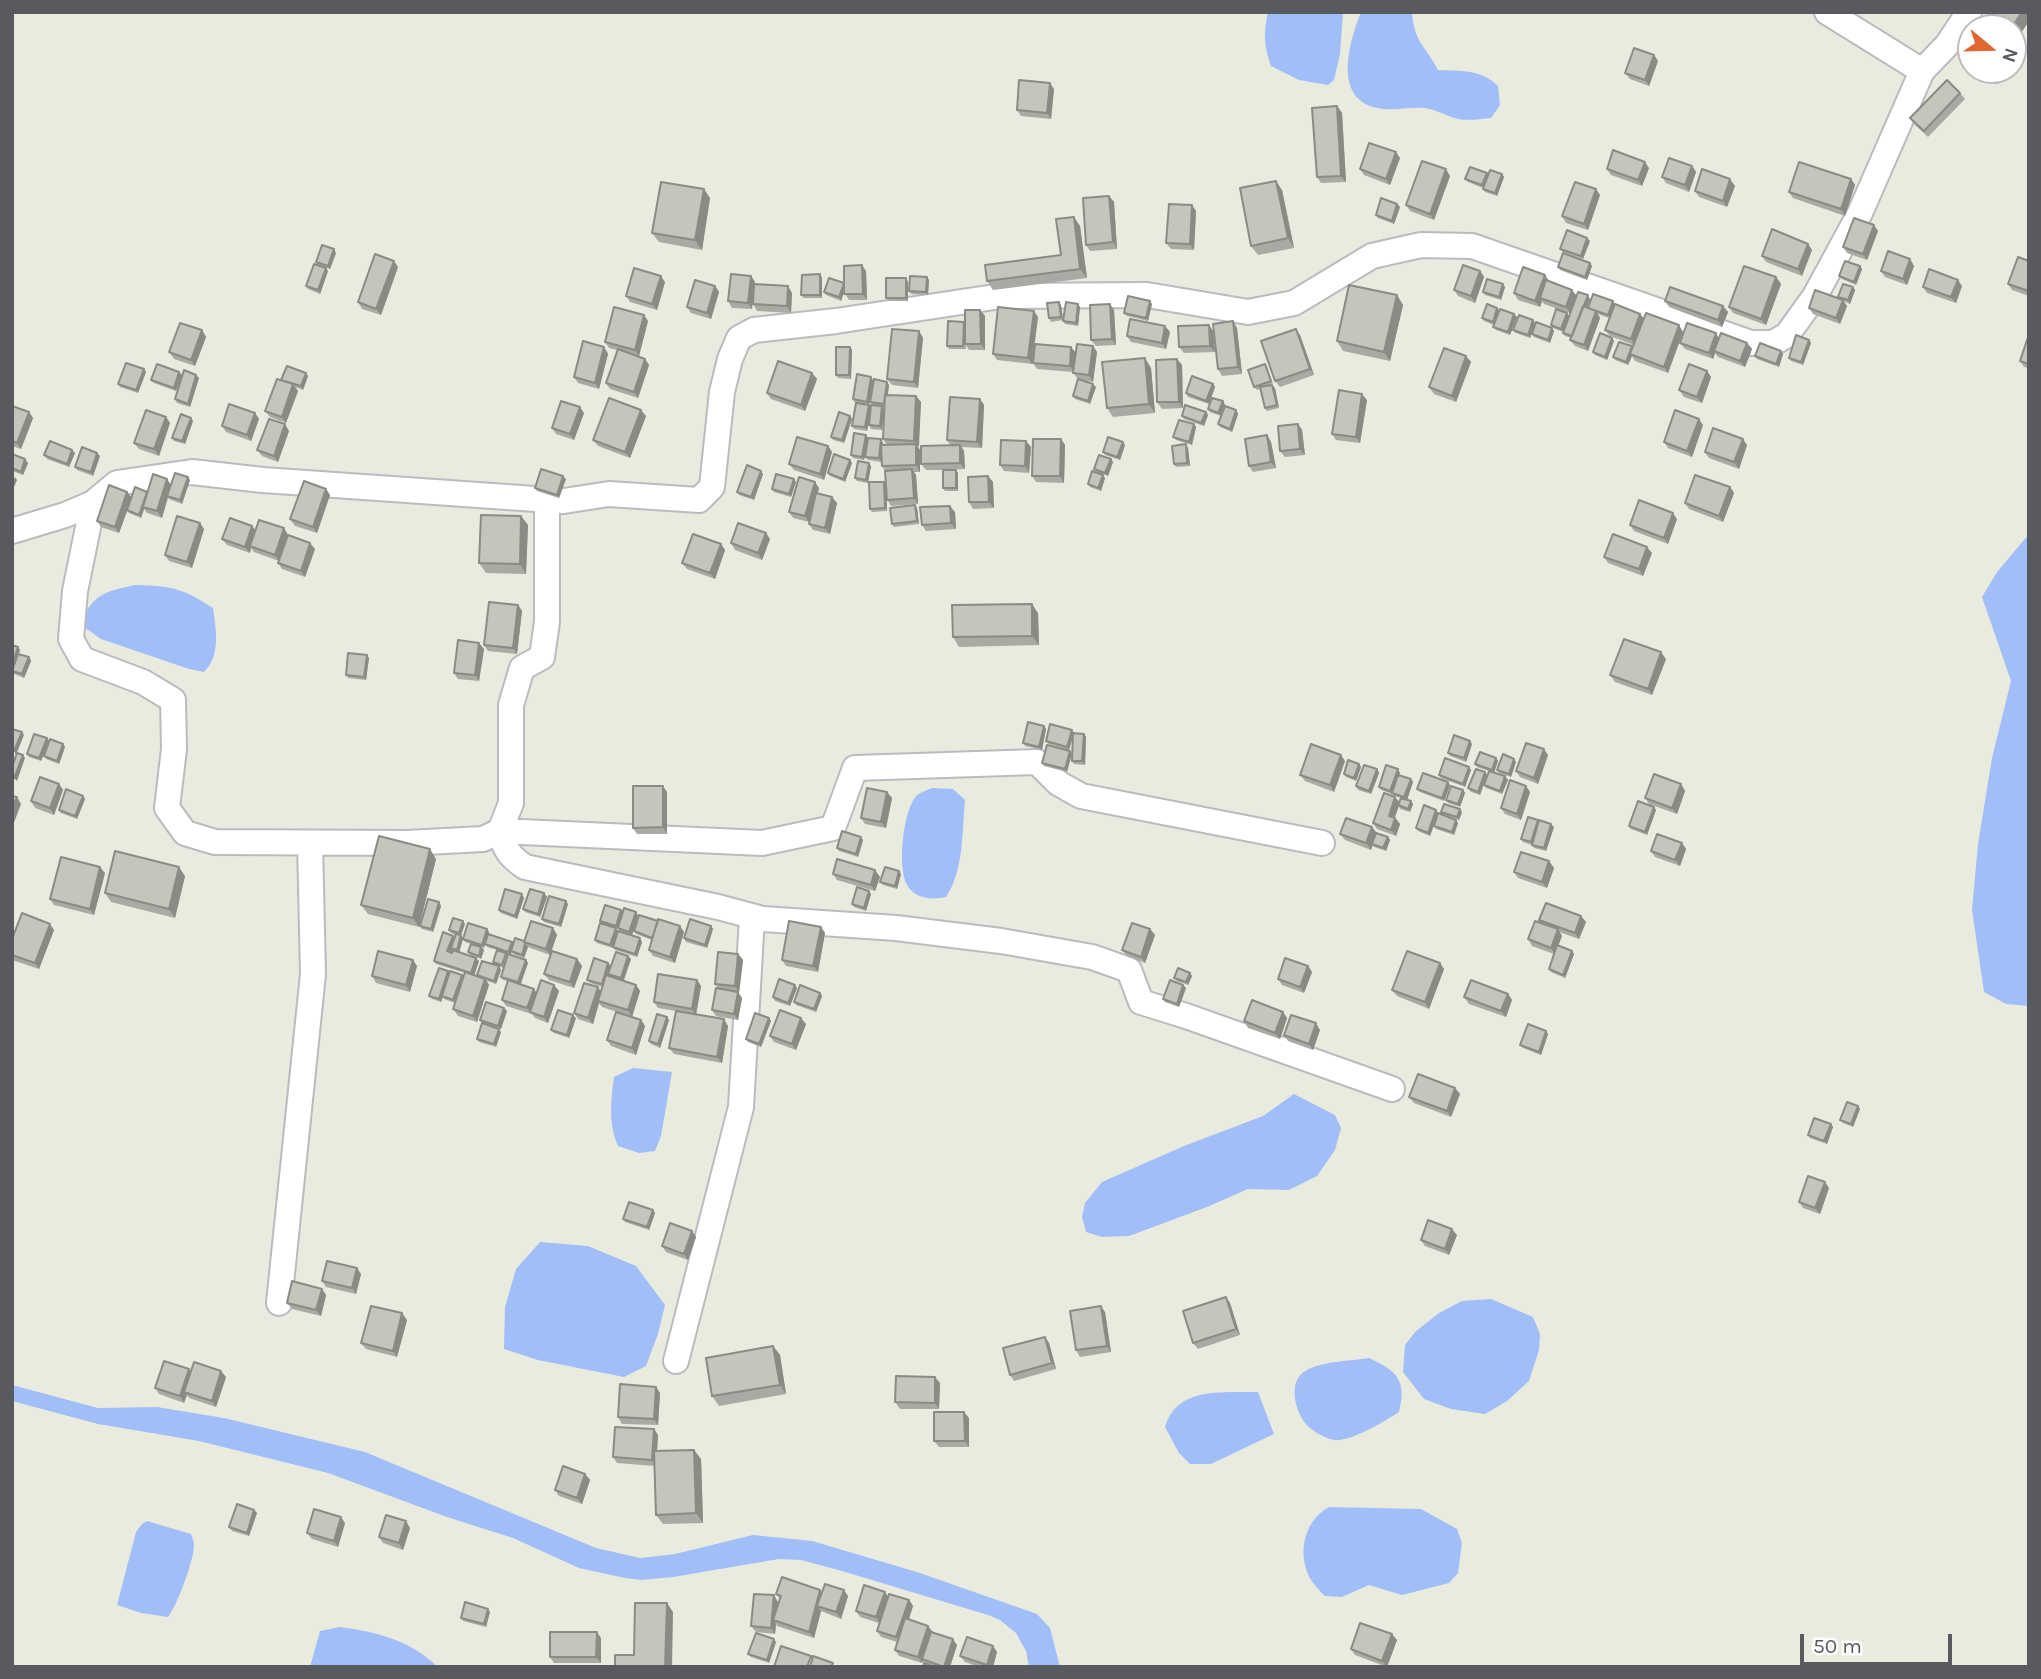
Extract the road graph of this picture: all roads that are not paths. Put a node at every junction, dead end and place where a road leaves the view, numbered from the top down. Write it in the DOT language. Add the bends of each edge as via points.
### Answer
graph roads {
  1 [pos="1827,12"];
  2 [pos="1969,12"];
  3 [pos="1922,71"];
  4 [pos="547,500"];
  5 [pos="93,503"];
  6 [pos="12,531"];
  7 [pos="500,831"];
  8 [pos="310,844"];
  9 [pos="1322,844"];
  10 [pos="752,916"];
  11 [pos="1392,1089"];
  12 [pos="279,1303"];
  13 [pos="676,1361"];
  1 -- 3 [label="street"];
  2 -- 3 [label="street"];
  3 -- 4 [label="street" via="1860,213 1820,287 1787,335 1773,344 1751,343 1472,246 1422,245 1372,256 1294,303 1248,312 1147,295 1001,296 754,330 739,338 730,359 712,487 699,500 609,494"];
  4 -- 5 [label="street" via="192,472 117,483"];
  4 -- 7 [label="street" via="547,622 542,657 522,668 511,705 511,803"];
  5 -- 6 [label="street"];
  5 -- 8 [label="street" via="75,591 71,639 82,659 143,682 173,700 174,749 167,808 185,833 215,842"];
  7 -- 8 [label="street" via="483,839"];
  7 -- 9 [label="street" via="762,843 833,828 855,768 1037,762 1058,783 1081,796"];
  7 -- 10 [label="street" via="511,858 525,867"];
  8 -- 12 [label="street" via="313,974"];
  10 -- 11 [label="street" via="896,928 1091,957 1129,971 1141,1002"];
  10 -- 13 [label="street" via="741,1107"];
}
